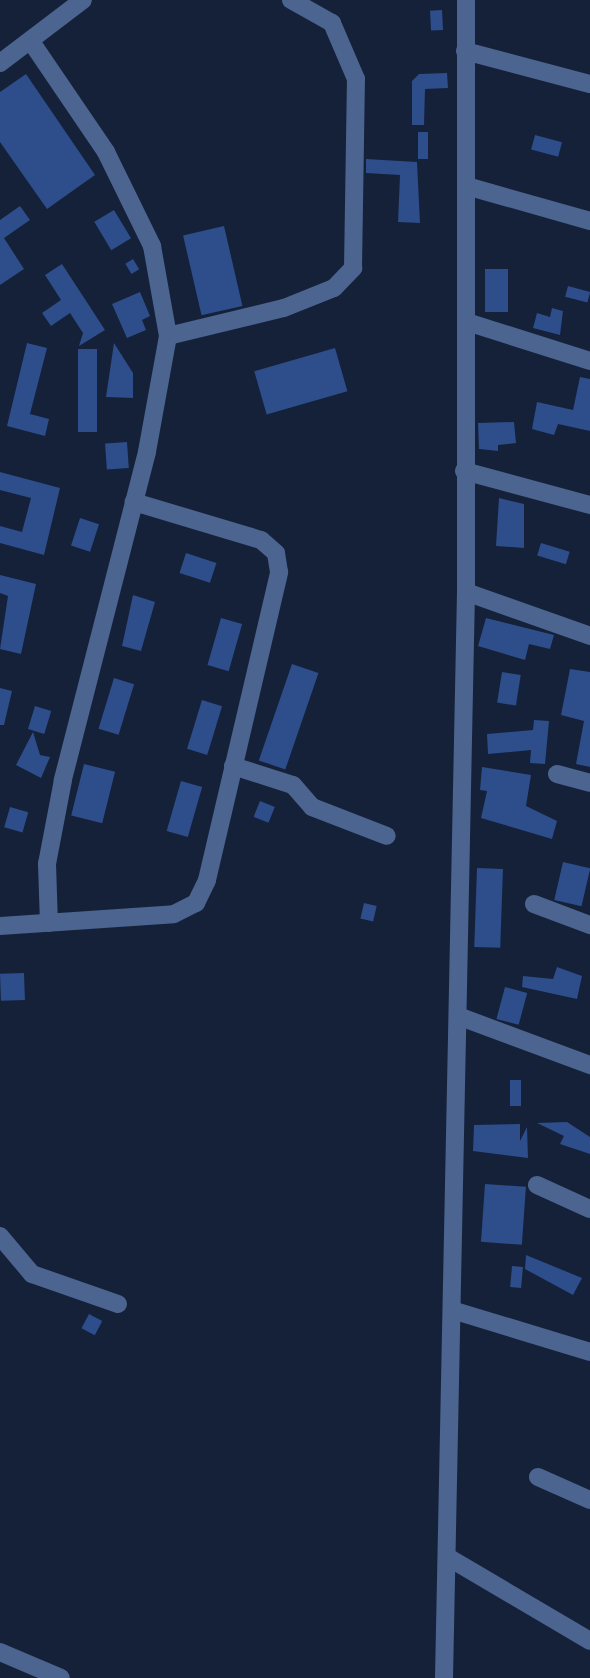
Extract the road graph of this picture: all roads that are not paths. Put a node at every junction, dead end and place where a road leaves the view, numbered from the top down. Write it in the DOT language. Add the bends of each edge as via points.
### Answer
graph roads {
  1 [pos="83,0"];
  2 [pos="291,0"];
  3 [pos="466,0"];
  4 [pos="32,43"];
  5 [pos="465,51"];
  6 [pos="0,63"];
  7 [pos="590,84"];
  8 [pos="470,187"];
  9 [pos="590,221"];
  10 [pos="467,322"];
  11 [pos="168,336"];
  12 [pos="590,361"];
  13 [pos="464,471"];
  14 [pos="134,502"];
  15 [pos="590,505"];
  16 [pos="466,592"];
  17 [pos="590,636"];
  18 [pos="233,766"];
  19 [pos="557,774"];
  20 [pos="590,783"];
  21 [pos="387,836"];
  22 [pos="534,904"];
  23 [pos="49,923"];
  24 [pos="590,925"];
  25 [pos="0,926"];
  26 [pos="458,1016"];
  27 [pos="590,1065"];
  28 [pos="537,1185"];
  29 [pos="590,1209"];
  30 [pos="0,1236"];
  31 [pos="118,1304"];
  32 [pos="452,1310"];
  33 [pos="590,1352"];
  34 [pos="538,1477"];
  35 [pos="590,1500"];
  36 [pos="451,1559"];
  37 [pos="590,1641"];
  38 [pos="0,1652"];
  39 [pos="61,1678"];
  40 [pos="444,1678"];
  1 -- 4 [label="street"];
  2 -- 11 [label="street" via="332,23 356,79 353,268 334,288 284,308"];
  3 -- 5 [label="street"];
  4 -- 6 [label="street"];
  4 -- 11 [label="street" via="106,152 152,246"];
  5 -- 7 [label="street"];
  5 -- 8 [label="street"];
  8 -- 9 [label="street"];
  8 -- 10 [label="street"];
  10 -- 12 [label="street"];
  10 -- 13 [label="street"];
  11 -- 14 [label="street"];
  13 -- 15 [label="street"];
  13 -- 16 [label="street"];
  14 -- 18 [label="street" via="261,540 276,552 279,572"];
  14 -- 23 [label="street" via="63,780 47,864"];
  16 -- 17 [label="street"];
  16 -- 26 [label="street"];
  18 -- 21 [label="street" via="293,785 312,807"];
  18 -- 23 [label="street" via="196,903 174,914"];
  19 -- 20 [label="street"];
  22 -- 24 [label="street"];
  23 -- 25 [label="street"];
  26 -- 27 [label="street"];
  26 -- 32 [label="street"];
  28 -- 29 [label="street"];
  30 -- 31 [label="street" via="32,1274"];
  32 -- 33 [label="street"];
  32 -- 36 [label="street"];
  34 -- 35 [label="street"];
  36 -- 37 [label="street"];
  36 -- 40 [label="street"];
  38 -- 39 [label="street"];
}
